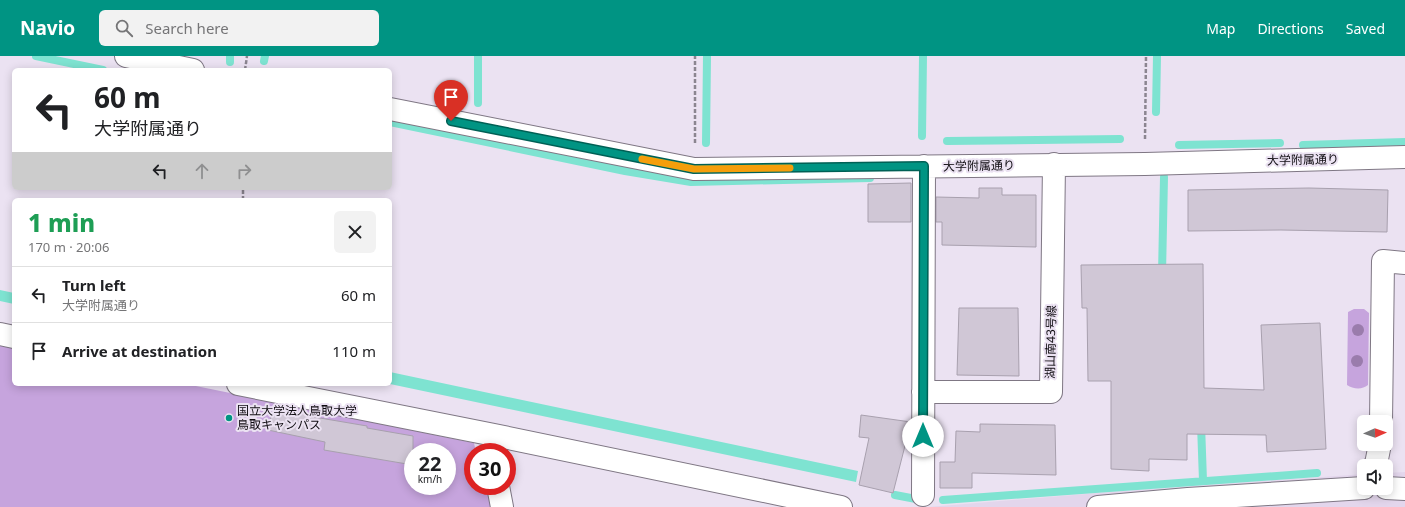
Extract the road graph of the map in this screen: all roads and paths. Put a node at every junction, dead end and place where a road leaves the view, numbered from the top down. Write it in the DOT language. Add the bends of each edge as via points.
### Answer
graph roads {
  1 [pos="126,56"];
  2 [pos="247,56"];
  3 [pos="695,56"];
  4 [pos="1146,56"];
  5 [pos="183,68"];
  6 [pos="245,68"];
  7 [pos="392,109"];
  8 [pos="1405,157"];
  9 [pos="1054,164"];
  10 [pos="1145,164"];
  11 [pos="924,166"];
  12 [pos="694,169"];
  13 [pos="1405,263"];
  14 [pos="0,334"];
  15 [pos="12,337"];
  16 [pos="247,386"];
  17 [pos="923,392"];
  18 [pos="1381,415"];
  19 [pos="490,443"];
  20 [pos="516,448"];
  21 [pos="1357,484"];
  22 [pos="1393,488"];
  23 [pos="1405,489"];
  24 [pos="500,495"];
  25 [pos="923,495"];
  26 [pos="502,507"];
  27 [pos="841,507"];
  28 [pos="1098,507"];
  1 -- 5 [label="street"];
  2 -- 6 [label="path"];
  3 -- 12 [label="path"];
  4 -- 10 [label="path"];
  7 -- 12 [label="street, 大学附属通り"];
  8 -- 10 [label="street, 大学附属通り"];
  9 -- 10 [label="street, 大学附属通り"];
  9 -- 11 [label="street, 大学附属通り"];
  9 -- 17 [label="street, 湖山南43号線" via="1051,392"];
  11 -- 12 [label="street, 大学附属通り"];
  11 -- 17 [label="street"];
  13 -- 18 [label="street" via="1383,261"];
  14 -- 15 [label="street"];
  16 -- 19 [label="street"];
  17 -- 25 [label="street"];
  20 -- 27 [label="street"];
  21 -- 28 [label="street"];
  22 -- 23 [label="street"];
  24 -- 26 [label="street"];
}
